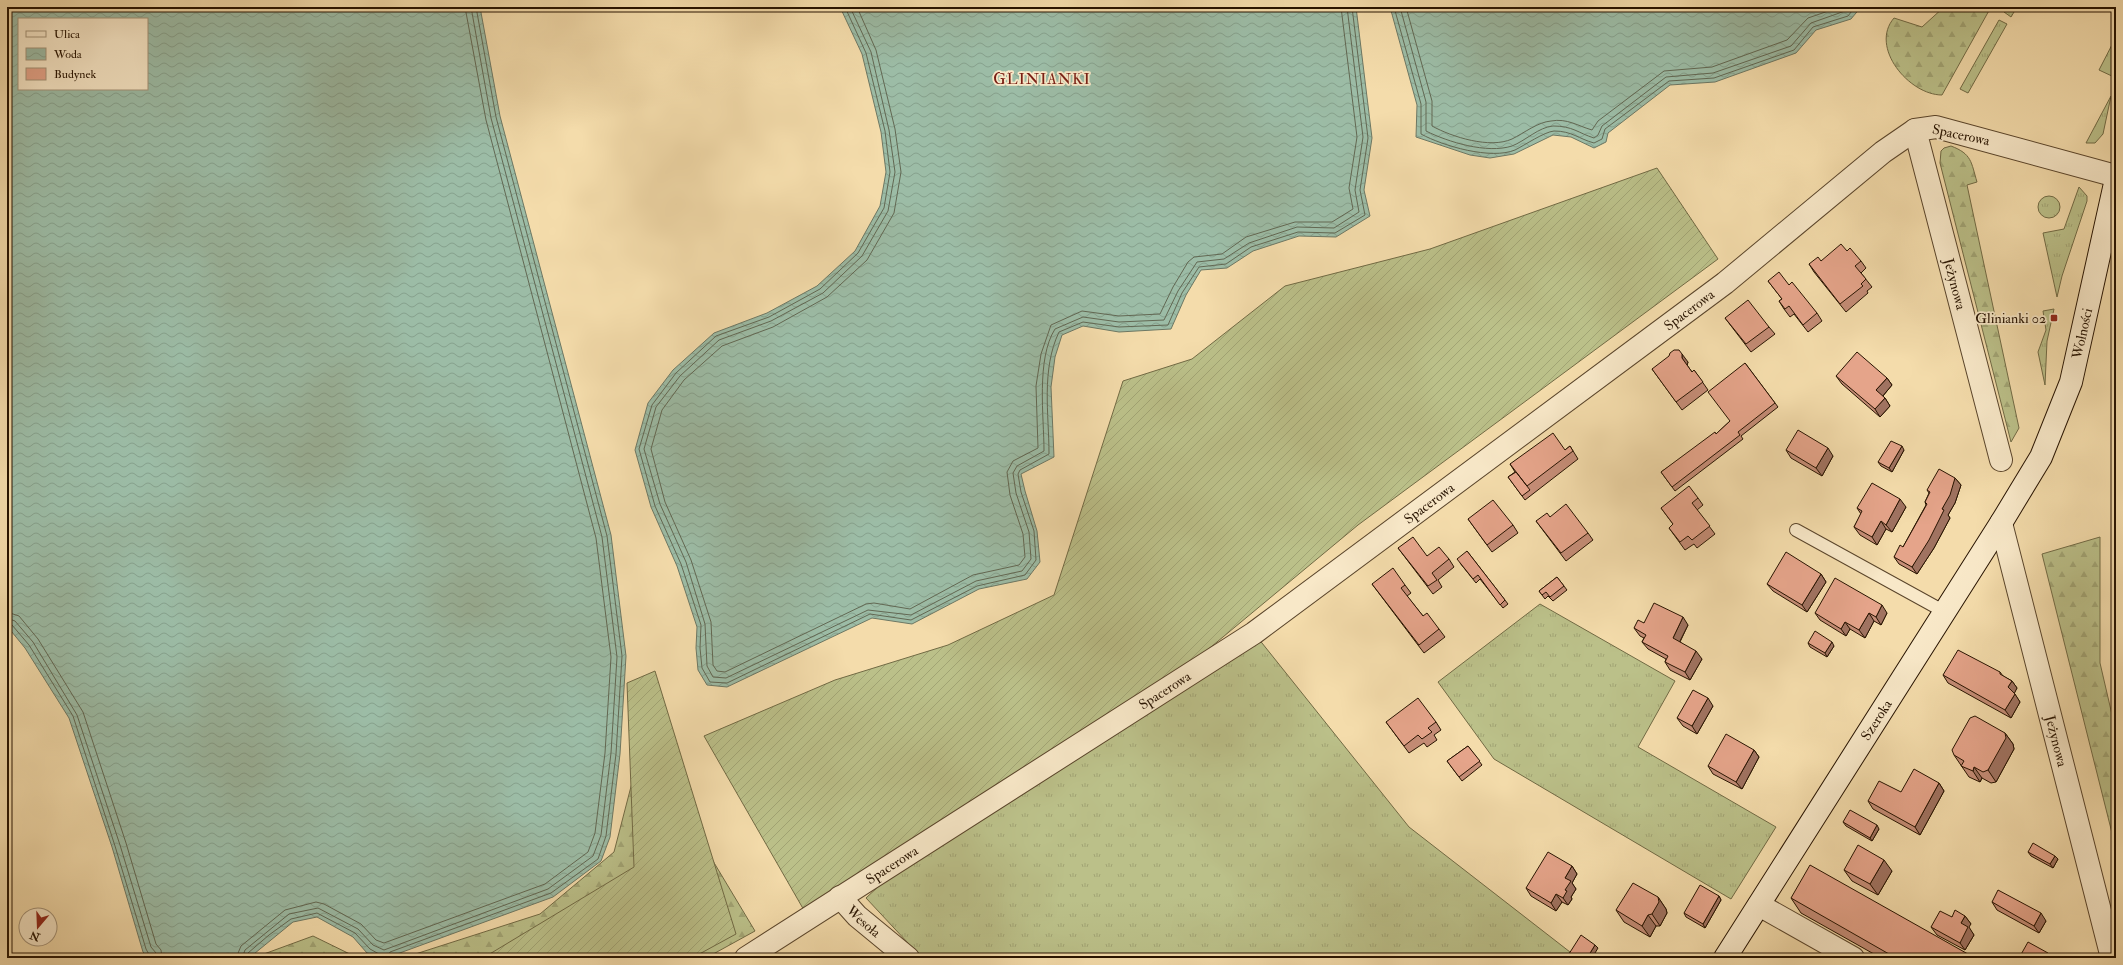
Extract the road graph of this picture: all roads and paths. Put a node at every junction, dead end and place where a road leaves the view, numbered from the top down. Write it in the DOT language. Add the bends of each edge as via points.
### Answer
graph roads {
  1 [pos="1915,130"];
  2 [pos="2116,176"];
  3 [pos="2116,179"];
  4 [pos="2001,460"];
  5 [pos="2026,481"];
  6 [pos="2001,523"];
  7 [pos="1796,530"];
  8 [pos="1945,612"];
  9 [pos="840,897"];
  10 [pos="1759,905"];
  11 [pos="746,958"];
  12 [pos="908,958"];
  13 [pos="1725,958"];
  14 [pos="1853,958"];
  15 [pos="2112,958"];
  1 -- 2 [label="street, Spacerowa" via="1936,127"];
  1 -- 4 [label="street, Jeżynowa"];
  1 -- 9 [label="street, Spacerowa" via="1883,152 1725,283 1254,633"];
  3 -- 5 [label="street, Wolności" via="2072,382 2041,457"];
  5 -- 6 [label="street, Szeroka"];
  6 -- 8 [label="street, Szeroka"];
  6 -- 15 [label="street, Jeżynowa"];
  7 -- 8 [label="lane"];
  8 -- 10 [label="street, Szeroka"];
  9 -- 11 [label="street, Spacerowa"];
  9 -- 12 [label="street, Wesoła" via="857,916"];
  10 -- 13 [label="street, Szeroka"];
  10 -- 14 [label="street"];
}
